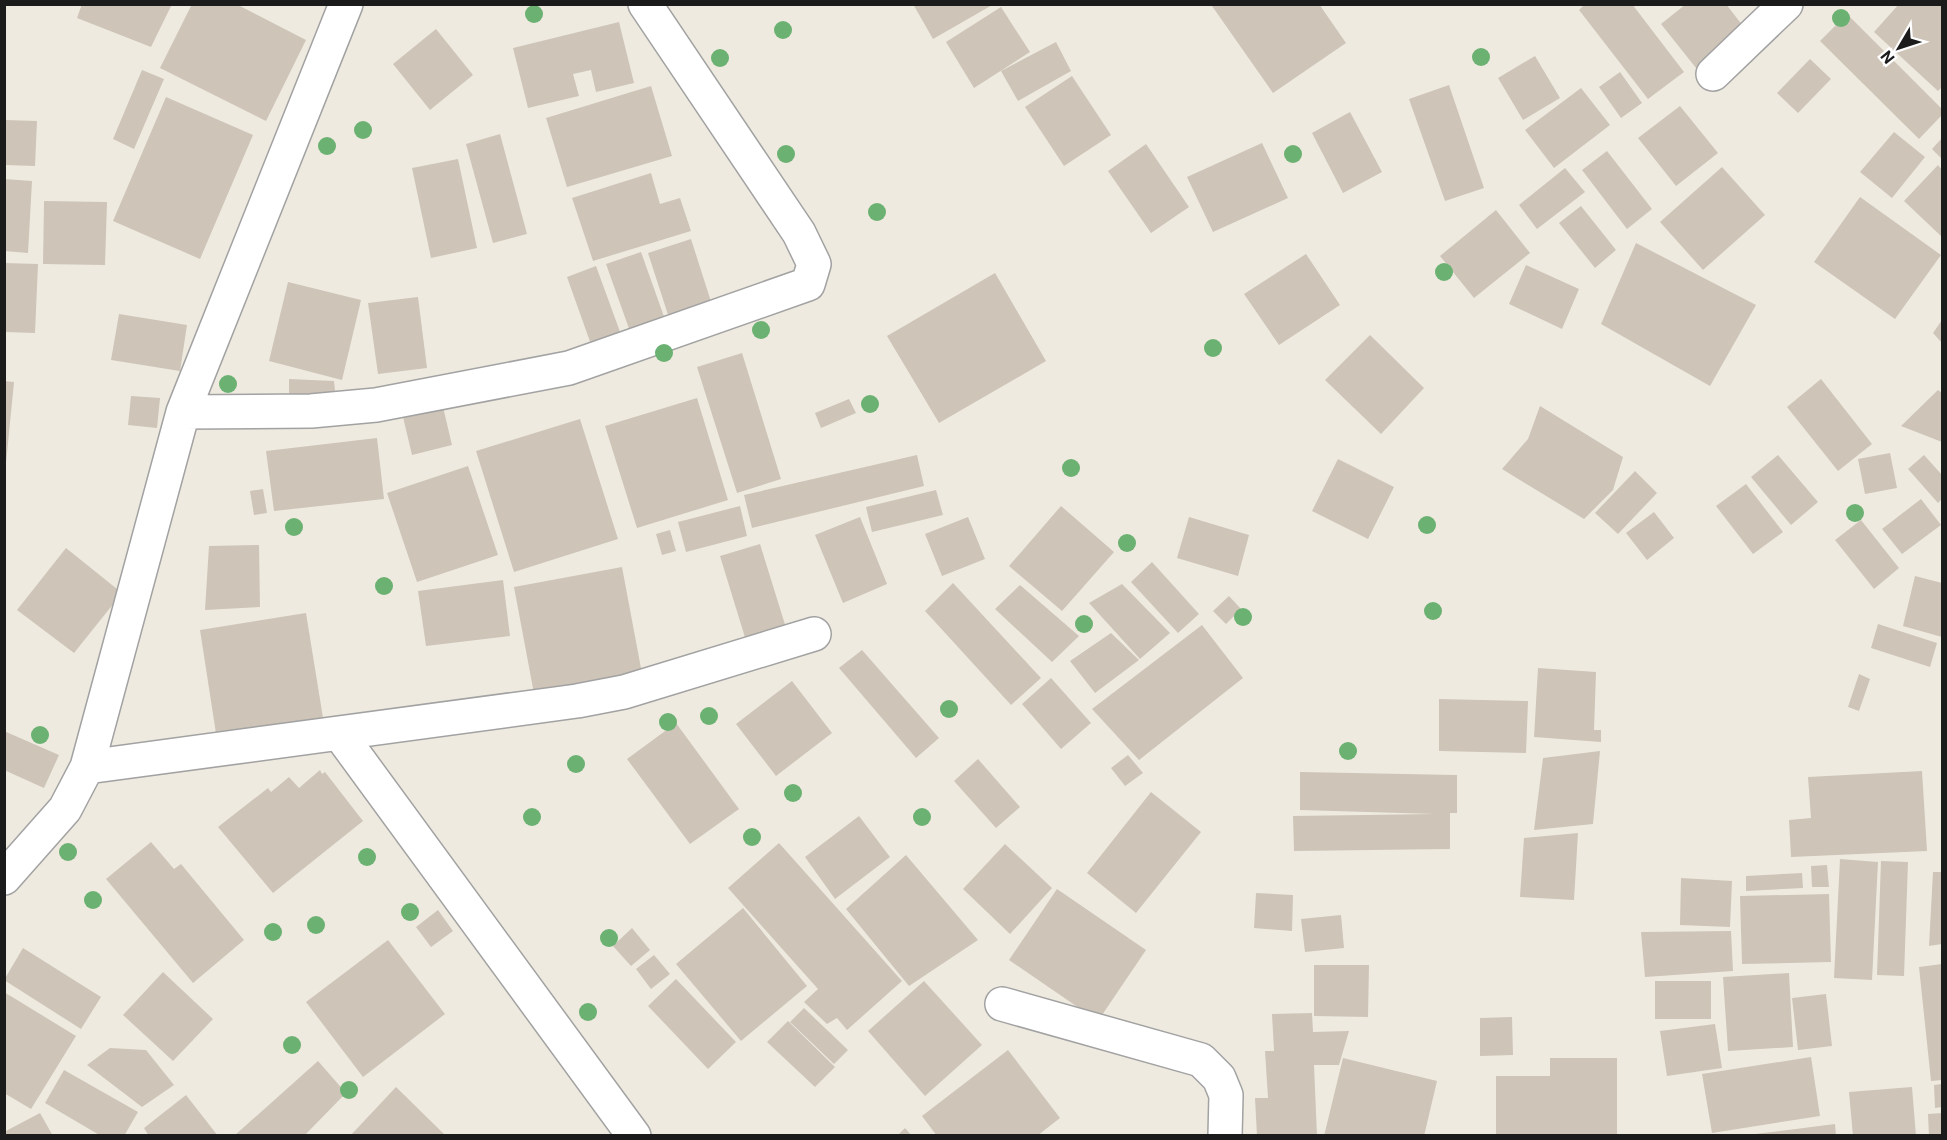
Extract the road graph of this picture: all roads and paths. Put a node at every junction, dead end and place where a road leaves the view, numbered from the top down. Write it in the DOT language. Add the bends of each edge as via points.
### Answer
graph roads {
  1 [pos="346,4"];
  2 [pos="645,4"];
  3 [pos="1785,4"];
  4 [pos="1713,74"];
  5 [pos="183,412"];
  6 [pos="814,634"];
  7 [pos="339,733"];
  8 [pos="87,767"];
  9 [pos="4,878"];
  10 [pos="1002,1004"];
  11 [pos="634,1136"];
  12 [pos="1225,1136"];
  1 -- 5 [label="street"];
  2 -- 5 [label="street" via="799,233 814,264 808,284 569,368 376,405 310,411"];
  3 -- 4 [label="street"];
  5 -- 8 [label="street"];
  6 -- 7 [label="street" via="624,692"];
  7 -- 8 [label="street"];
  7 -- 11 [label="street"];
  8 -- 9 [label="street" via="65,809"];
  10 -- 12 [label="street" via="1202,1060 1219,1078 1226,1095"];
}
